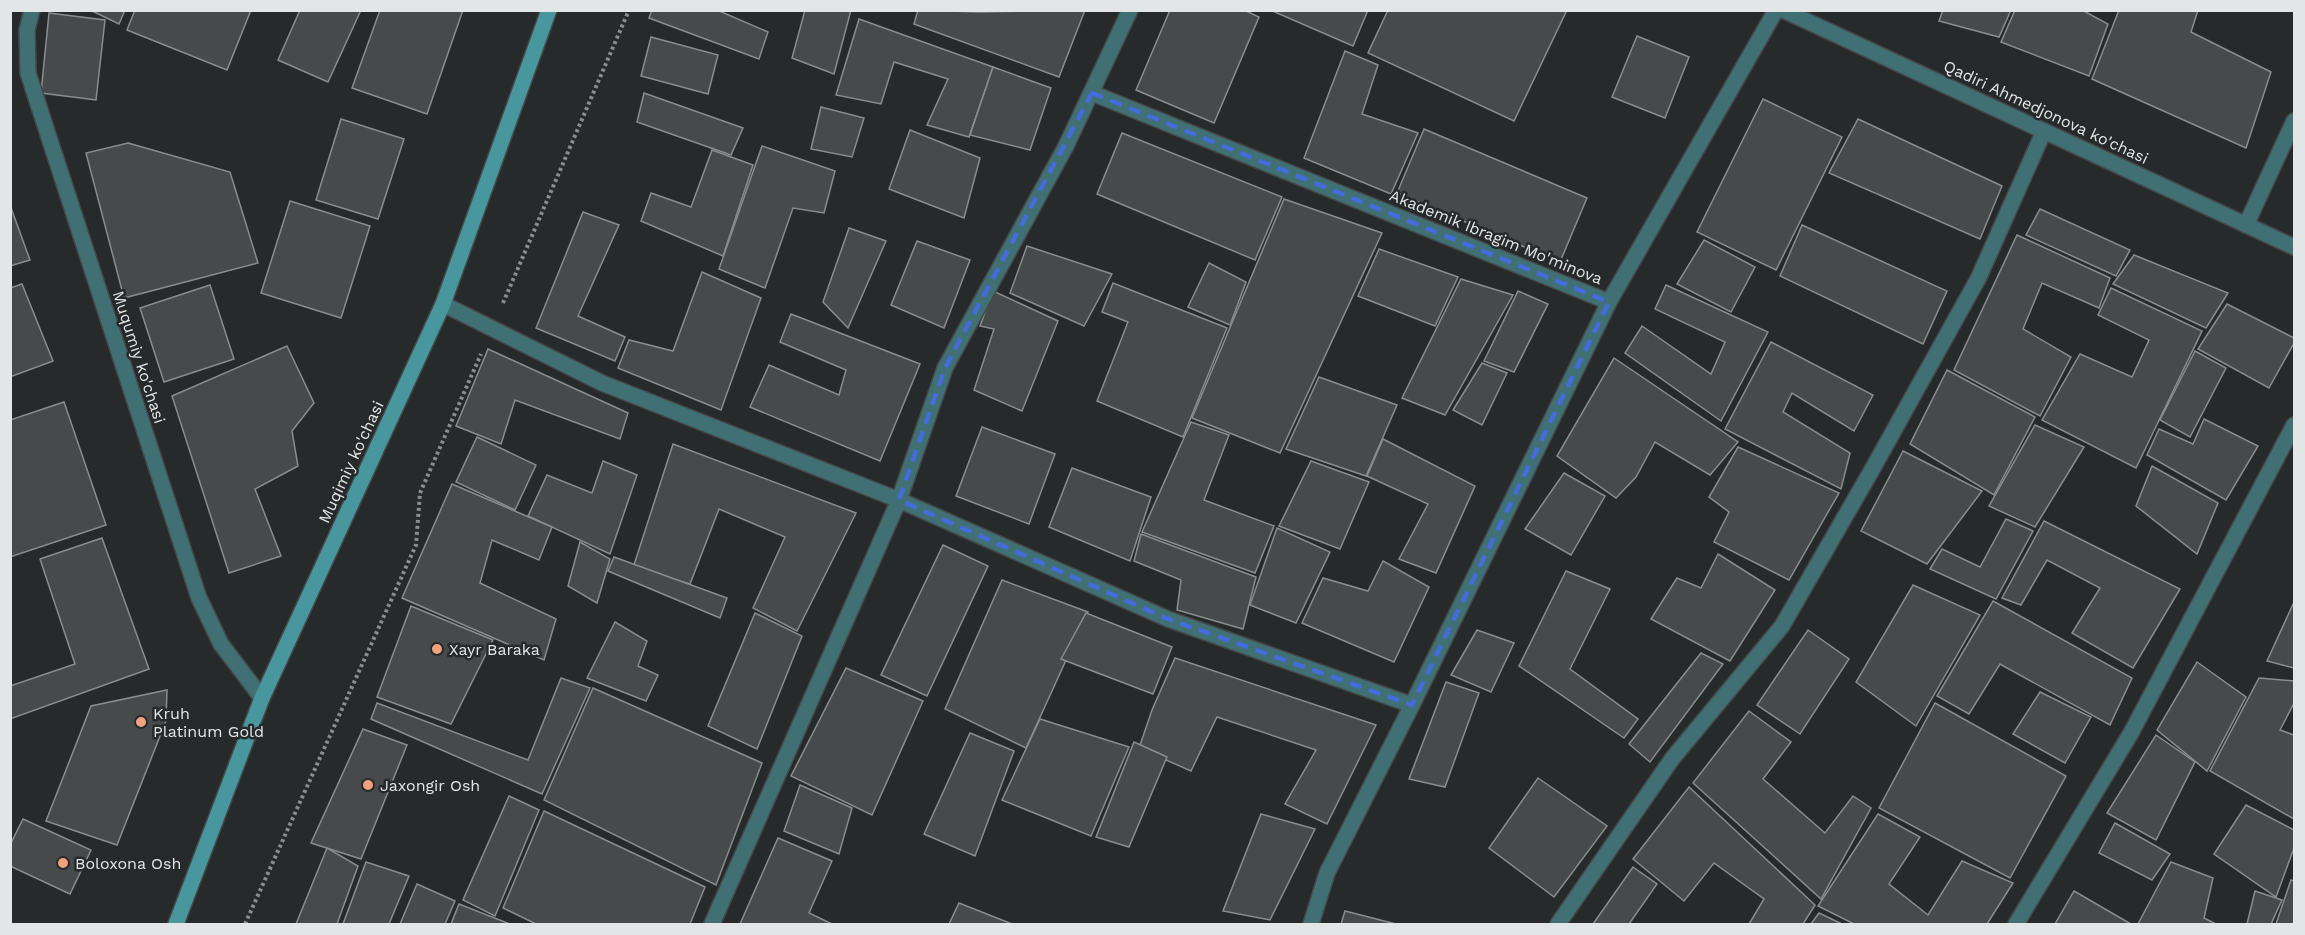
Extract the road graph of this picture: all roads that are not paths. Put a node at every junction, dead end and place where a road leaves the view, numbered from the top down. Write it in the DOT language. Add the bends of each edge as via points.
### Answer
graph roads {
  1 [pos="32,10"];
  2 [pos="549,10"];
  3 [pos="1130,10"];
  4 [pos="1776,10"];
  5 [pos="1783,10"];
  6 [pos="1092,93"];
  7 [pos="2295,121"];
  8 [pos="2044,131"];
  9 [pos="2246,225"];
  10 [pos="2295,247"];
  11 [pos="1609,302"];
  12 [pos="443,304"];
  13 [pos="2295,425"];
  14 [pos="899,500"];
  15 [pos="262,699"];
  16 [pos="1412,705"];
  17 [pos="176,924"];
  18 [pos="712,924"];
  19 [pos="1311,924"];
  20 [pos="1558,924"];
  21 [pos="2016,924"];
  1 -- 15 [label="street, Muqumiy ko'chasi" via="27,30 28,73 199,598 221,644"];
  2 -- 12 [label="main road, Muqimiy ko'chasi"];
  3 -- 6 [label="street"];
  4 -- 11 [label="street, Akademik Ibragim Mo'minova"];
  5 -- 8 [label="street, Qadiri Ahmedjonova ko'chasi"];
  6 -- 11 [label="street, Akademik Ibragim Mo'minova"];
  6 -- 14 [label="street" via="945,368"];
  7 -- 9 [label="street"];
  8 -- 9 [label="street, Qadiri Ahmedjonova ko'chasi"];
  8 -- 20 [label="street" via="1979,277 1782,626 1672,759"];
  9 -- 10 [label="street, Qadiri Ahmedjonova ko'chasi"];
  11 -- 16 [label="street"];
  12 -- 14 [label="street" via="602,383"];
  12 -- 15 [label="main road, Muqimiy ko'chasi"];
  13 -- 21 [label="street" via="2131,733"];
  14 -- 16 [label="street" via="1168,619"];
  14 -- 18 [label="street"];
  15 -- 17 [label="main road, Muqimiy ko'chasi"];
  16 -- 19 [label="street" via="1327,873"];
}
